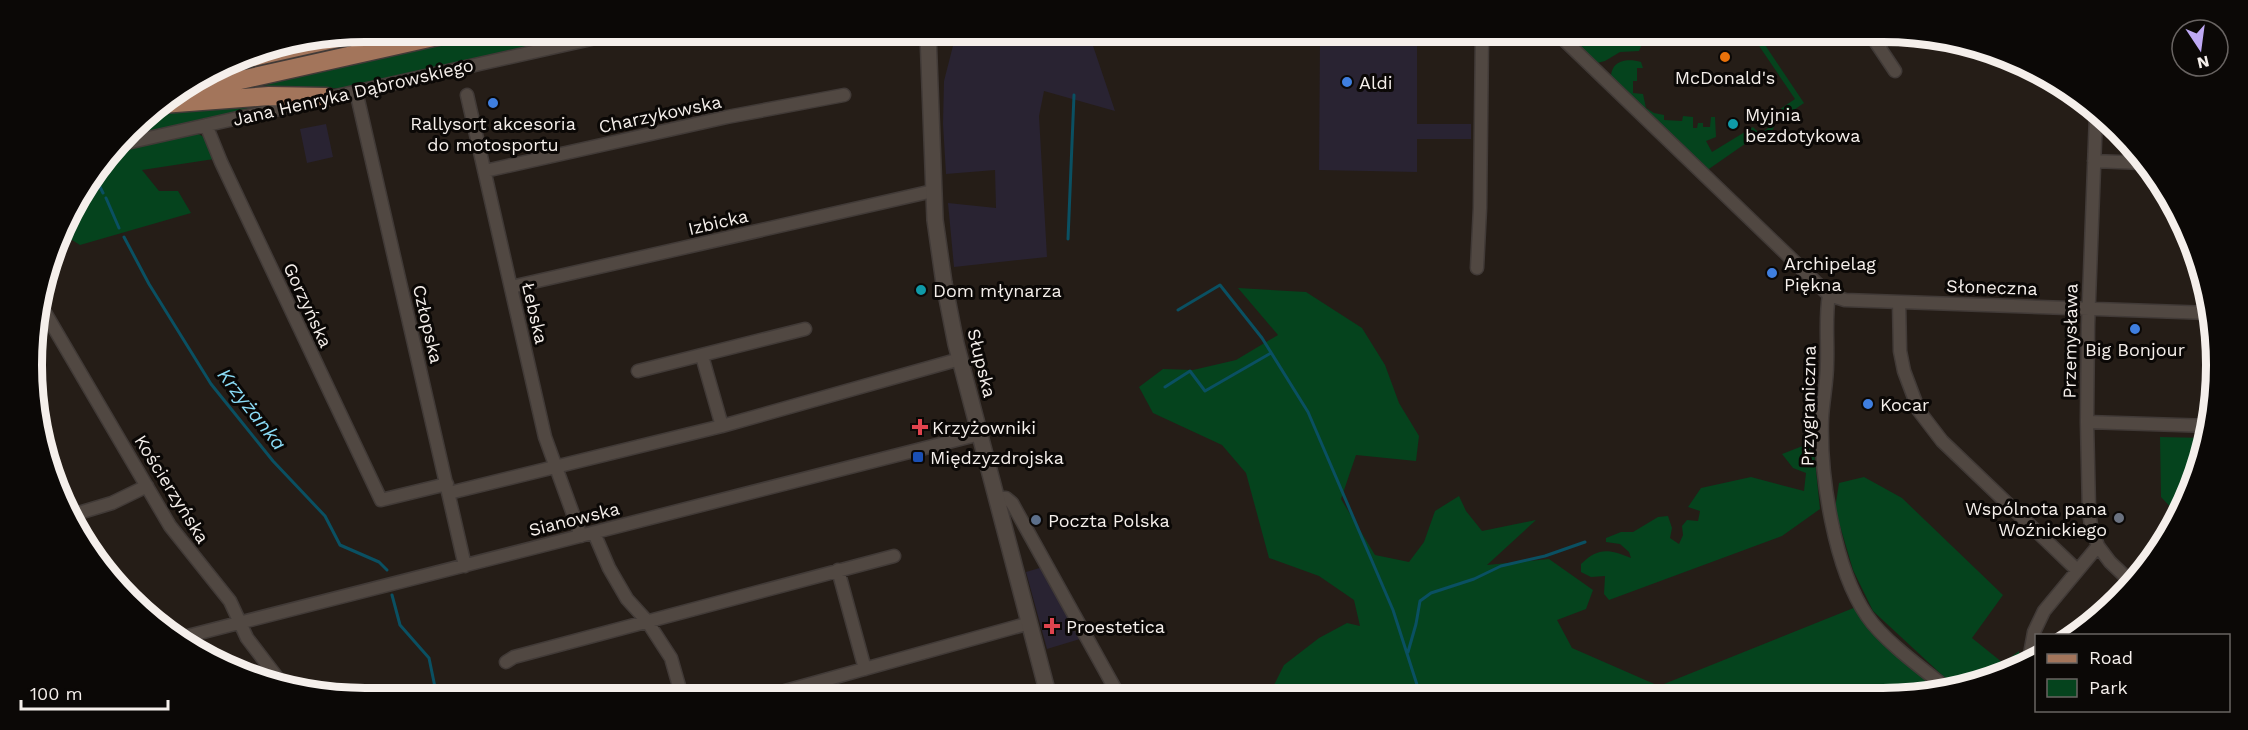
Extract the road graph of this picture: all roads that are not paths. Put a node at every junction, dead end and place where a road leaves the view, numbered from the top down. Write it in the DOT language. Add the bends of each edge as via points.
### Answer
graph roads {
  1 [pos="411,42"];
  2 [pos="577,42"];
  3 [pos="928,42"];
  4 [pos="1482,42"];
  5 [pos="1566,42"];
  6 [pos="1876,42"];
  7 [pos="1895,71"];
  8 [pos="195,90"];
  9 [pos="356,91"];
  10 [pos="467,94"];
  11 [pos="844,95"];
  12 [pos="327,97"];
  13 [pos="176,103"];
  14 [pos="2096,122"];
  15 [pos="206,125"];
  16 [pos="132,142"];
  17 [pos="2094,161"];
  18 [pos="2135,163"];
  19 [pos="485,171"];
  20 [pos="933,191"];
  21 [pos="1477,268"];
  22 [pos="511,287"];
  23 [pos="1828,296"];
  24 [pos="1899,302"];
  25 [pos="2089,309"];
  26 [pos="2202,313"];
  27 [pos="46,315"];
  28 [pos="806,329"];
  29 [pos="702,356"];
  30 [pos="960,359"];
  31 [pos="639,371"];
  32 [pos="2087,422"];
  33 [pos="722,426"];
  34 [pos="2200,426"];
  35 [pos="980,435"];
  36 [pos="556,468"];
  37 [pos="147,486"];
  38 [pos="448,489"];
  39 [pos="997,498"];
  40 [pos="78,513"];
  41 [pos="594,533"];
  42 [pos="581,536"];
  43 [pos="2098,546"];
  44 [pos="894,556"];
  45 [pos="465,566"];
  46 [pos="838,570"];
  47 [pos="2077,570"];
  48 [pos="2126,578"];
  49 [pos="647,621"];
  50 [pos="239,622"];
  51 [pos="1030,623"];
  52 [pos="189,636"];
  53 [pos="2030,653"];
  54 [pos="506,662"];
  55 [pos="865,669"];
  56 [pos="277,676"];
  57 [pos="1940,683"];
  58 [pos="680,688"];
  59 [pos="796,688"];
  60 [pos="1046,688"];
  61 [pos="1115,688"];
  1 -- 8 [label="main road, Jana Henryka Dąbrowskiego"];
  2 -- 9 [label="street, Jana Henryka Dąbrowskiego"];
  3 -- 20 [label="street, Słupska"];
  4 -- 21 [label="street"];
  5 -- 23 [label="street"];
  6 -- 7 [label="street"];
  9 -- 12 [label="street, Jana Henryka Dąbrowskiego"];
  9 -- 38 [label="street, Człopska"];
  10 -- 19 [label="street, Łebska"];
  11 -- 19 [label="street, Charzykowska"];
  12 -- 13 [label="main road" via="269,96"];
  12 -- 15 [label="street, Jana Henryka Dąbrowskiego"];
  14 -- 17 [label="street, Przemysława"];
  15 -- 16 [label="street, Jana Henryka Dąbrowskiego"];
  15 -- 38 [label="street, Gorzyńska" via="381,500"];
  17 -- 18 [label="street"];
  17 -- 25 [label="street, Przemysława"];
  19 -- 22 [label="street, Łebska"];
  20 -- 22 [label="street, Izbicka"];
  20 -- 30 [label="street, Słupska" via="935,228"];
  22 -- 36 [label="street, Łebska" via="545,437"];
  23 -- 24 [label="street, Słoneczna"];
  23 -- 57 [label="street, Przygraniczna" via="1823,453 1831,517 1851,589 1868,618"];
  24 -- 25 [label="street, Słoneczna"];
  24 -- 47 [label="street" via="1900,351 1918,411 1942,441"];
  25 -- 26 [label="street, Słoneczna"];
  25 -- 32 [label="street, Przemysława"];
  27 -- 37 [label="street, Kościerzyńska"];
  28 -- 29 [label="street"];
  29 -- 31 [label="street"];
  29 -- 33 [label="street"];
  30 -- 33 [label="street"];
  30 -- 35 [label="street, Słupska"];
  32 -- 34 [label="street"];
  32 -- 43 [label="street, Przemysława" via="2088,510"];
  33 -- 36 [label="street"];
  35 -- 39 [label="street, Słupska"];
  35 -- 41 [label="street, Sianowska"];
  36 -- 38 [label="street"];
  36 -- 42 [label="street, Łebska"];
  37 -- 40 [label="street"];
  37 -- 50 [label="street, Kościerzyńska" via="170,526 230,601"];
  38 -- 45 [label="street, Człopska"];
  39 -- 51 [label="street, Słupska"];
  39 -- 61 [label="street" via="1012,503"];
  41 -- 42 [label="street, Sianowska"];
  41 -- 49 [label="street" via="627,599"];
  42 -- 45 [label="street, Sianowska"];
  43 -- 47 [label="street"];
  43 -- 48 [label="street, Przemysława"];
  44 -- 46 [label="street"];
  45 -- 50 [label="street, Sianowska"];
  46 -- 49 [label="street"];
  46 -- 55 [label="street"];
  47 -- 53 [label="street" via="2038,620"];
  49 -- 54 [label="street"];
  49 -- 58 [label="street" via="671,658"];
  50 -- 52 [label="street, Sianowska"];
  50 -- 56 [label="street, Kościerzyńska"];
  51 -- 55 [label="street"];
  51 -- 60 [label="street, Słupska"];
  55 -- 59 [label="street"];
}
